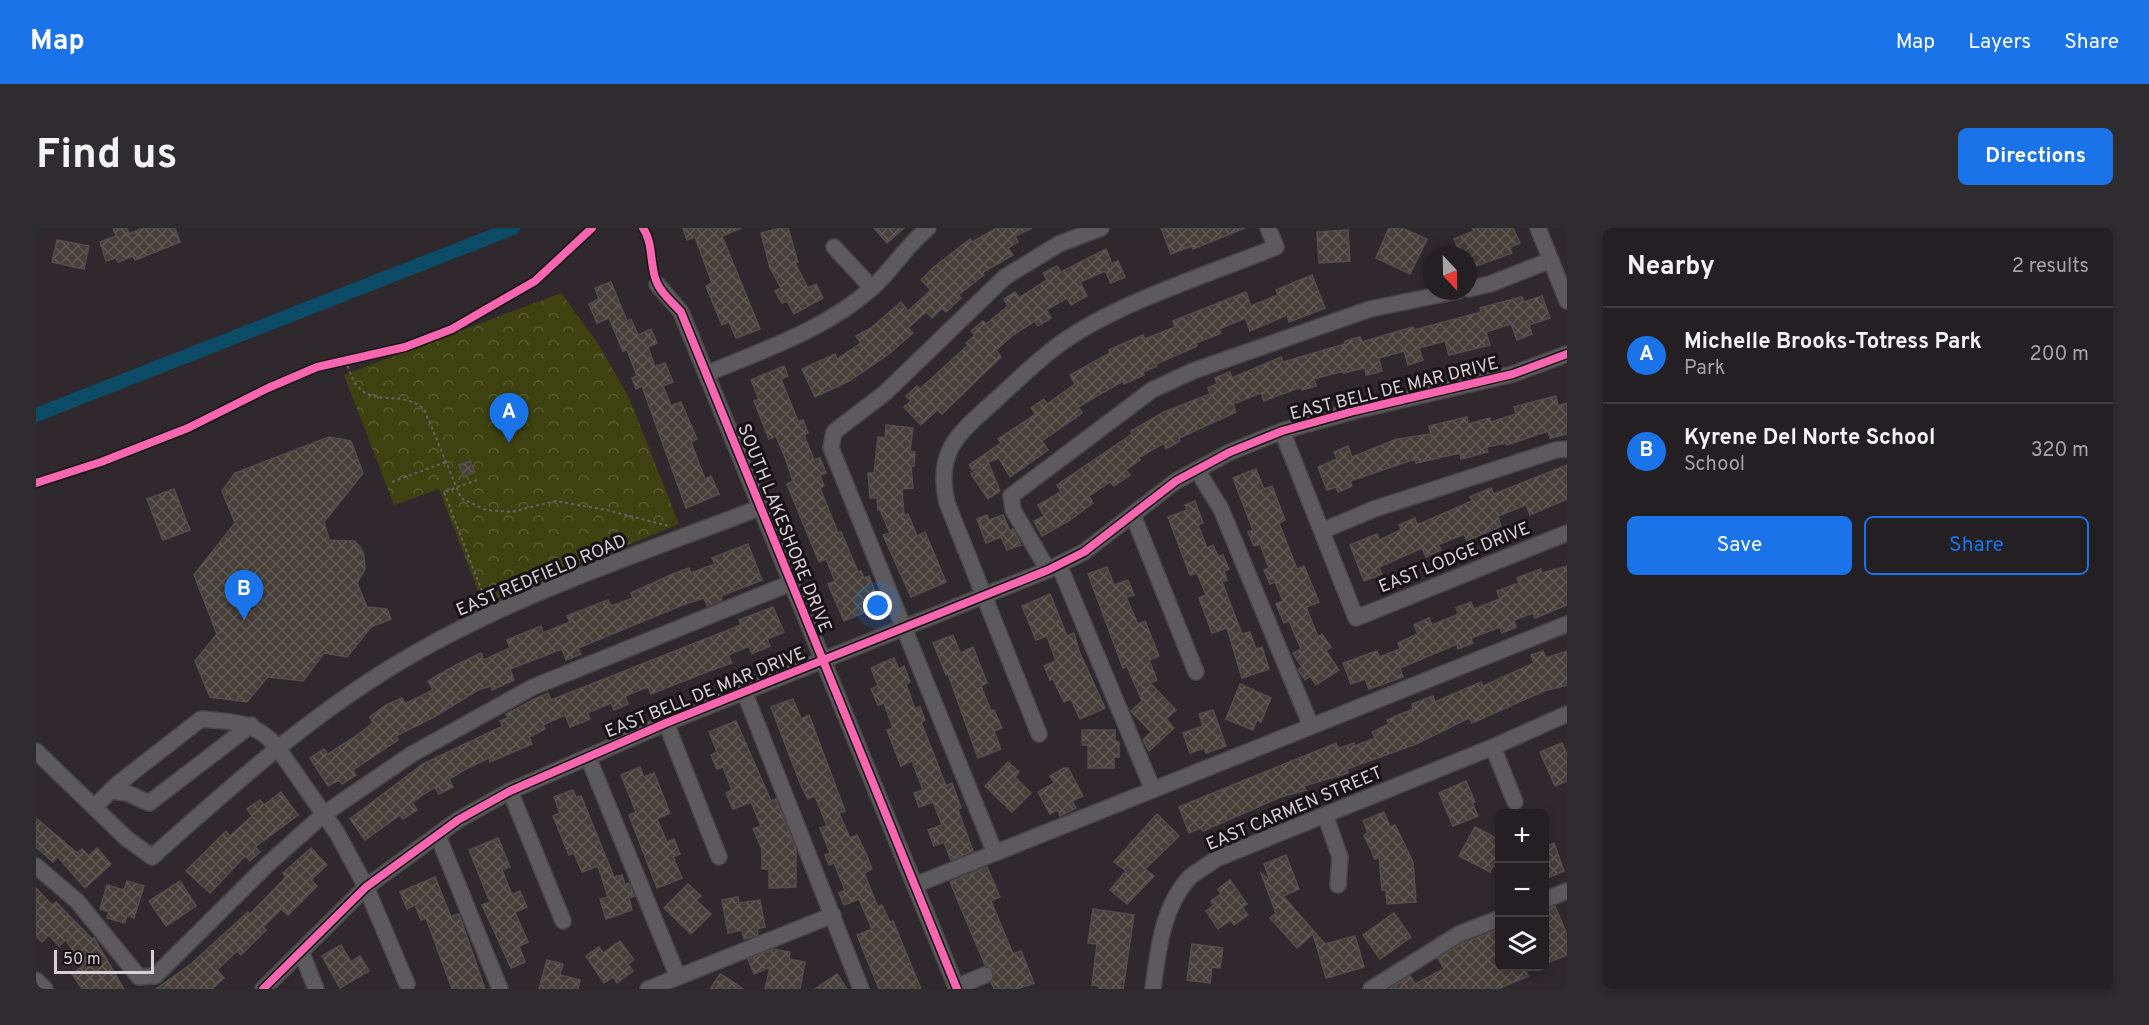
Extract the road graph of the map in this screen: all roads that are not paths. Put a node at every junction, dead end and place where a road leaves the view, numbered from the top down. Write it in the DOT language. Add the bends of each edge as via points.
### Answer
graph roads {
  1 [pos="928,228"];
  2 [pos="1101,228"];
  3 [pos="1268,228"];
  4 [pos="1538,228"];
  5 [pos="834,247"];
  6 [pos="1551,260"];
  7 [pos="657,284"];
  8 [pos="1477,287"];
  9 [pos="872,288"];
  10 [pos="1423,298"];
  11 [pos="1567,301"];
  12 [pos="1567,354"];
  13 [pos="706,374"];
  14 [pos="1282,431"];
  15 [pos="1567,449"];
  16 [pos="1197,470"];
  17 [pos="759,508"];
  18 [pos="1133,515"];
  19 [pos="1322,531"];
  20 [pos="1567,533"];
  21 [pos="1054,567"];
  22 [pos="791,583"];
  23 [pos="984,596"];
  24 [pos="1567,624"];
  25 [pos="905,627"];
  26 [pos="823,660"];
  27 [pos="1196,672"];
  28 [pos="744,692"];
  29 [pos="1567,714"];
  30 [pos="666,723"];
  31 [pos="251,725"];
  32 [pos="1311,726"];
  33 [pos="1039,734"];
  34 [pos="277,747"];
  35 [pos="1493,747"];
  36 [pos="36,751"];
  37 [pos="588,757"];
  38 [pos="1153,790"];
  39 [pos="110,791"];
  40 [pos="510,791"];
  41 [pos="1515,802"];
  42 [pos="94,807"];
  43 [pos="324,814"];
  44 [pos="1325,815"];
  45 [pos="438,836"];
  46 [pos="995,853"];
  47 [pos="719,856"];
  48 [pos="36,866"];
  49 [pos="915,885"];
  50 [pos="1338,885"];
  51 [pos="366,887"];
  52 [pos="1567,891"];
  53 [pos="1549,898"];
  54 [pos="833,915"];
  55 [pos="1495,920"];
  56 [pos="563,921"];
  57 [pos="301,951"];
  58 [pos="985,975"];
  59 [pos="678,977"];
  60 [pos="36,980"];
  61 [pos="407,984"];
  62 [pos="654,988"];
  63 [pos="956,988"];
  64 [pos="45,989"];
  65 [pos="263,989"];
  66 [pos="316,989"];
  67 [pos="500,989"];
  68 [pos="861,989"];
  69 [pos="1153,989"];
  70 [pos="1371,989"];
  1 -- 9 [label="street"];
  2 -- 25 [label="street" via="1059,244 1005,277 886,392 834,432 831,447"];
  3 -- 23 [label="street" via="1276,248 1118,311 1070,337 982,412 951,446 943,465 947,503"];
  4 -- 6 [label="street"];
  5 -- 9 [label="street"];
  6 -- 8 [label="street"];
  6 -- 11 [label="street"];
  7 -- 13 [label="street, SOUTH LAKESHORE DRIVE" via="681,312"];
  9 -- 13 [label="street" via="795,338"];
  10 -- 21 [label="street" via="1370,309 1193,371 1152,390 1011,496 1013,510"];
  12 -- 14 [label="street, EAST BELL DE MAR DRIVE" via="1513,374"];
  13 -- 17 [label="street, SOUTH LAKESHORE DRIVE"];
  14 -- 16 [label="street, EAST BELL DE MAR DRIVE"];
  14 -- 19 [label="street"];
  15 -- 19 [label="street" via="1374,509"];
  16 -- 18 [label="street, EAST BELL DE MAR DRIVE" via="1176,481"];
  16 -- 32 [label="street" via="1221,509"];
  17 -- 22 [label="street, SOUTH LAKESHORE DRIVE"];
  17 -- 34 [label="street, EAST REDFIELD ROAD" via="520,601 436,642 330,707"];
  18 -- 21 [label="street, EAST BELL DE MAR DRIVE" via="1084,552"];
  18 -- 27 [label="street"];
  19 -- 20 [label="street, EAST LODGE DRIVE" via="1356,618"];
  21 -- 23 [label="street, EAST BELL DE MAR DRIVE"];
  21 -- 38 [label="street"];
  22 -- 26 [label="street, SOUTH LAKESHORE DRIVE"];
  22 -- 43 [label="street" via="533,687 412,754"];
  23 -- 25 [label="street, EAST BELL DE MAR DRIVE"];
  23 -- 33 [label="street"];
  24 -- 32 [label="street"];
  25 -- 26 [label="street, EAST BELL DE MAR DRIVE"];
  25 -- 46 [label="street"];
  26 -- 28 [label="street, EAST BELL DE MAR DRIVE"];
  26 -- 49 [label="street, SOUTH LAKESHORE DRIVE"];
  28 -- 30 [label="street, EAST BELL DE MAR DRIVE"];
  28 -- 54 [label="street"];
  29 -- 35 [label="street, EAST CARMEN STREET"];
  30 -- 37 [label="street, EAST BELL DE MAR DRIVE"];
  30 -- 47 [label="street"];
  31 -- 34 [label="street"];
  31 -- 39 [label="street" via="201,719"];
  31 -- 39 [label="street" via="149,803 127,793"];
  32 -- 38 [label="street"];
  34 -- 42 [label="street, EAST REDFIELD ROAD" via="152,857"];
  34 -- 43 [label="street"];
  35 -- 41 [label="street"];
  35 -- 44 [label="street, EAST CARMEN STREET"];
  36 -- 42 [label="street"];
  37 -- 40 [label="street, EAST BELL DE MAR DRIVE"];
  37 -- 59 [label="street"];
  38 -- 46 [label="street"];
  39 -- 42 [label="street"];
  40 -- 45 [label="street, EAST BELL DE MAR DRIVE"];
  40 -- 56 [label="street"];
  43 -- 48 [label="street" via="267,864 155,976 139,977 76,901"];
  43 -- 51 [label="street"];
  44 -- 50 [label="street" via="1340,857"];
  44 -- 69 [label="street, EAST CARMEN STREET" via="1216,859 1190,878 1171,906 1161,933"];
  45 -- 51 [label="street, EAST BELL DE MAR DRIVE"];
  45 -- 67 [label="street"];
  46 -- 49 [label="street"];
  49 -- 63 [label="street, SOUTH LAKESHORE DRIVE"];
  51 -- 57 [label="street, EAST BELL DE MAR DRIVE"];
  51 -- 61 [label="street"];
  52 -- 53 [label="street"];
  54 -- 59 [label="street"];
  54 -- 68 [label="street"];
  55 -- 70 [label="street" via="1459,934"];
  57 -- 65 [label="street, EAST BELL DE MAR DRIVE"];
  57 -- 66 [label="street"];
  58 -- 63 [label="street"];
  59 -- 62 [label="street"];
  60 -- 64 [label="street"];
}
